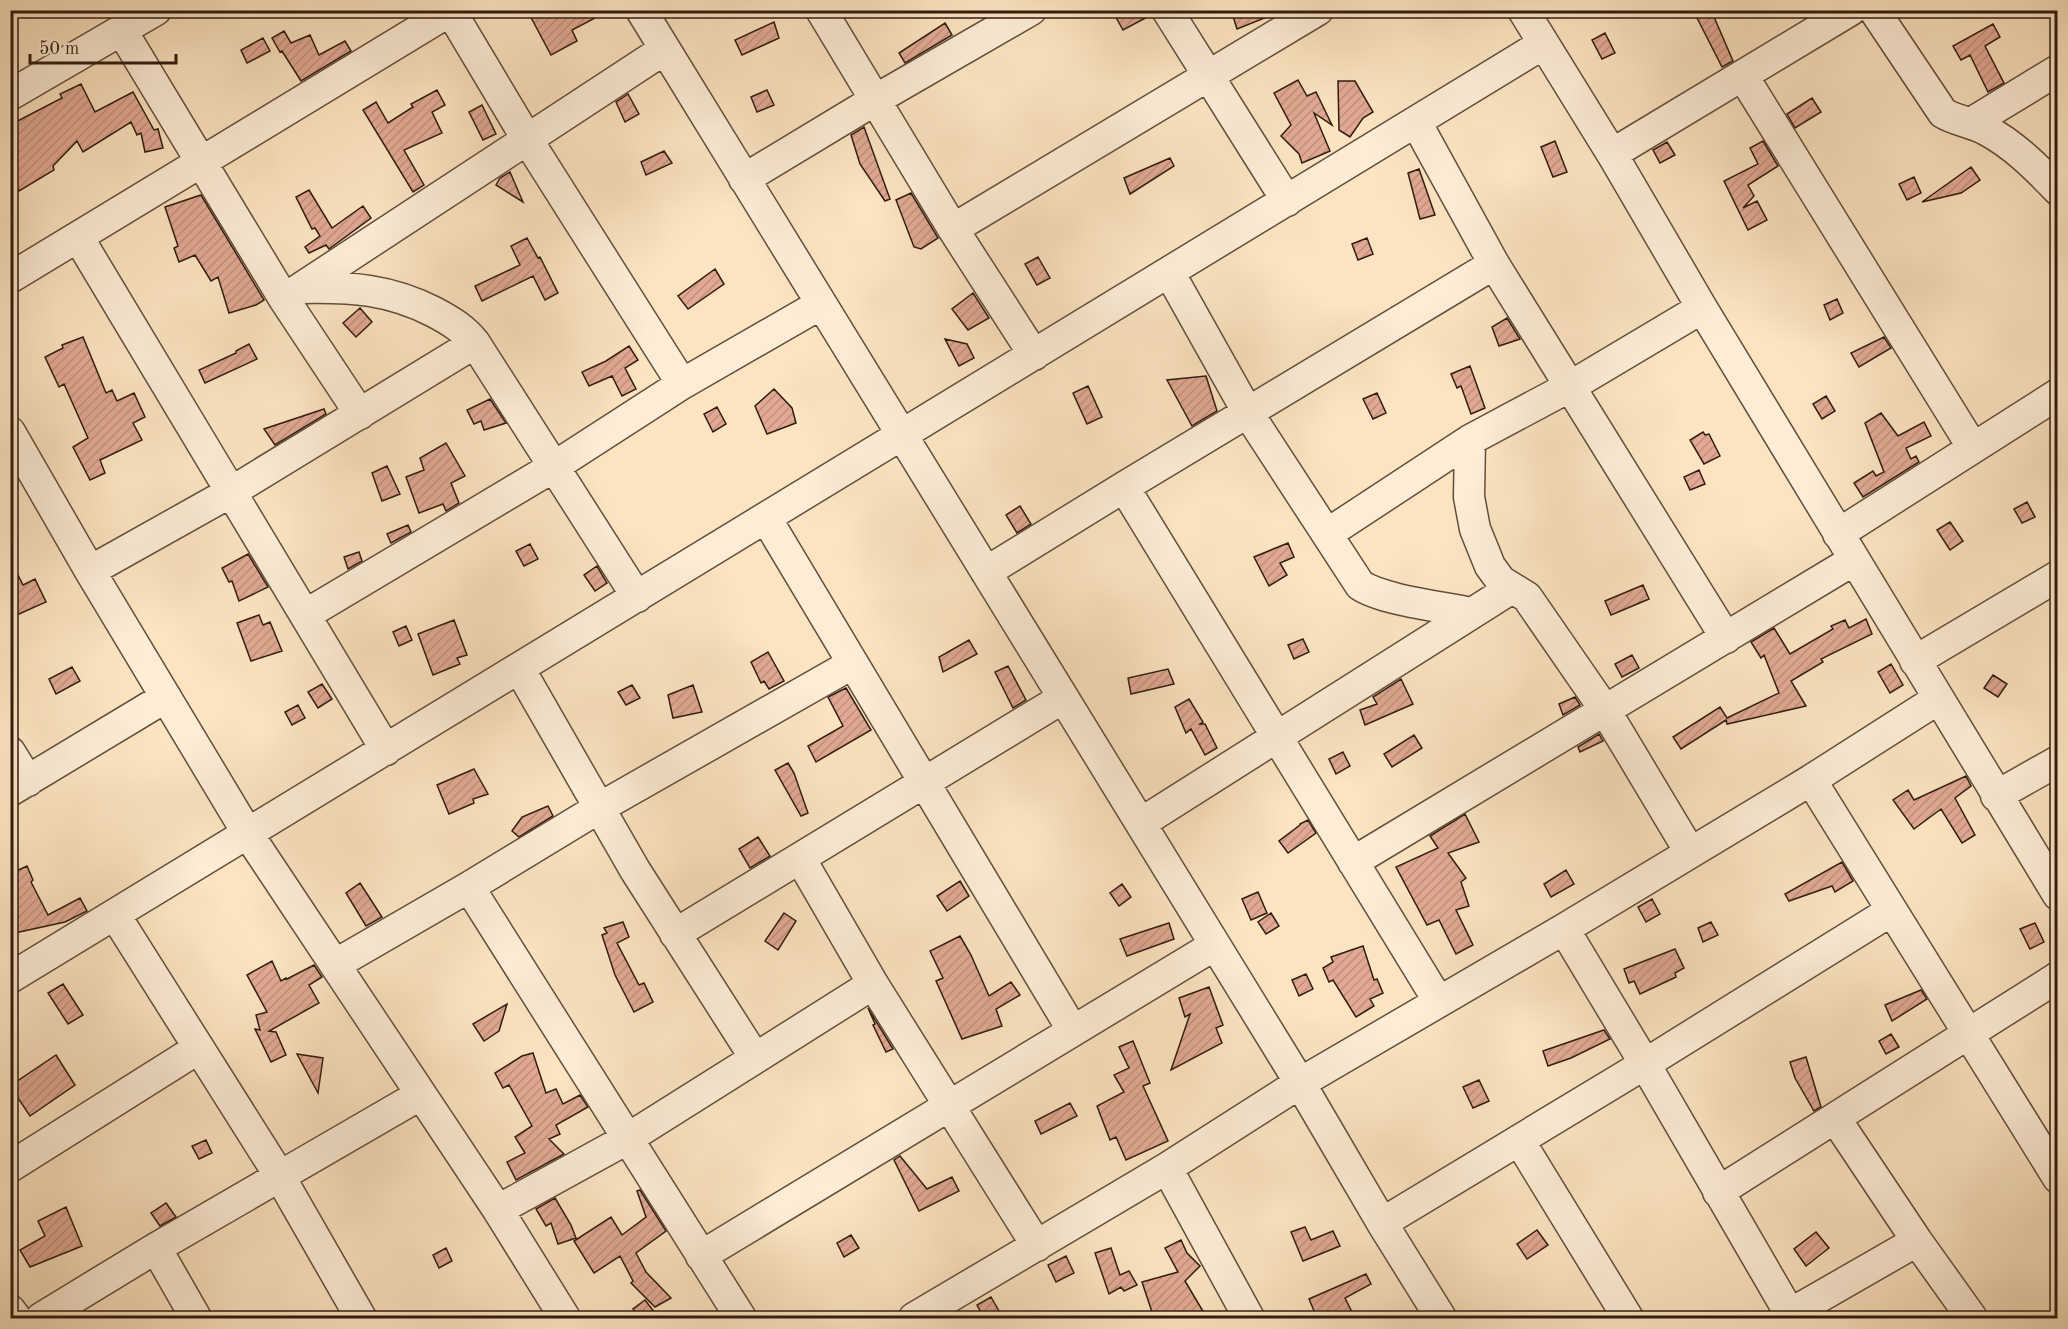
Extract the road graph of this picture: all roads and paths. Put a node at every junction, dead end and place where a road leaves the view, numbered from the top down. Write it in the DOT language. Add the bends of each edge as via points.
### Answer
graph roads {
  1 [pos="156,10"];
  2 [pos="641,10"];
  3 [pos="821,10"];
  4 [pos="1031,10"];
  5 [pos="1167,10"];
  6 [pos="1318,10"];
  7 [pos="1851,10"];
  8 [pos="1874,10"];
  9 [pos="450,11"];
  10 [pos="1531,13"];
  11 [pos="999,18"];
  12 [pos="122,32"];
  13 [pos="1543,44"];
  14 [pos="664,49"];
  15 [pos="2058,70"];
  16 [pos="1209,75"];
  17 [pos="1743,76"];
  18 [pos="10,95"];
  19 [pos="875,100"];
  20 [pos="1416,122"];
  21 [pos="1971,123"];
  22 [pos="527,140"];
  23 [pos="1612,154"];
  24 [pos="200,162"];
  25 [pos="744,179"];
  26 [pos="2058,190"];
  27 [pos="1287,201"];
  28 [pos="953,229"];
  29 [pos="78,237"];
  30 [pos="1494,264"];
  31 [pos="1169,272"];
  32 [pos="10,278"];
  33 [pos="293,293"];
  34 [pos="821,304"];
  35 [pos="1702,308"];
  36 [pos="475,343"];
  37 [pos="1034,355"];
  38 [pos="682,384"];
  39 [pos="1571,386"];
  40 [pos="2058,394"];
  41 [pos="1248,413"];
  42 [pos="360,414"];
  43 [pos="902,435"];
  44 [pos="1470,440"];
  45 [pos="13,442"];
  46 [pos="1973,448"];
  47 [pos="555,466"];
  48 [pos="1124,487"];
  49 [pos="231,492"];
  50 [pos="766,518"];
  51 [pos="1327,534"];
  52 [pos="1838,534"];
  53 [pos="1854,560"];
  54 [pos="90,572"];
  55 [pos="986,572"];
  56 [pos="2058,576"];
  57 [pos="1512,588"];
  58 [pos="637,597"];
  59 [pos="1471,613"];
  60 [pos="305,615"];
  61 [pos="1726,638"];
  62 [pos="1915,661"];
  63 [pos="852,664"];
  64 [pos="519,668"];
  65 [pos="166,697"];
  66 [pos="1063,698"];
  67 [pos="1938,699"];
  68 [pos="1605,710"];
  69 [pos="1276,736"];
  70 [pos="386,750"];
  71 [pos="10,752"];
  72 [pos="2058,761"];
  73 [pos="1811,780"];
  74 [pos="924,782"];
  75 [pos="19,786"];
  76 [pos="1996,796"];
  77 [pos="599,808"];
  78 [pos="1141,824"];
  79 [pos="248,834"];
  80 [pos="1690,852"];
  81 [pos="800,858"];
  82 [pos="1353,862"];
  83 [pos="469,887"];
  84 [pos="2058,895"];
  85 [pos="1891,911"];
  86 [pos="114,915"];
  87 [pos="1564,929"];
  88 [pos="675,934"];
  89 [pos="1215,945"];
  90 [pos="336,964"];
  91 [pos="2058,977"];
  92 [pos="10,978"];
  93 [pos="873,984"];
  94 [pos="1439,1002"];
  95 [pos="1073,1031"];
  96 [pos="1968,1034"];
  97 [pos="199,1048"];
  98 [pos="755,1058"];
  99 [pos="1646,1064"];
  100 [pos="1300,1083"];
  101 [pos="420,1095"];
  102 [pos="950,1104"];
  103 [pos="1835,1118"];
  104 [pos="627,1139"];
  105 [pos="1519,1140"];
  106 [pos="10,1167"];
  107 [pos="1167,1168"];
  108 [pos="279,1175"];
  109 [pos="2058,1178"];
  110 [pos="1718,1192"];
  111 [pos="498,1210"];
  112 [pos="1382,1223"];
  113 [pos="1917,1241"];
  114 [pos="1037,1246"];
  115 [pos="156,1248"];
  116 [pos="702,1256"];
  117 [pos="10,1310"];
  118 [pos="1239,1315"];
  119 [pos="1787,1316"];
  120 [pos="16,1318"];
  121 [pos="41,1318"];
  122 [pos="196,1318"];
  123 [pos="362,1318"];
  124 [pos="566,1318"];
  125 [pos="741,1318"];
  126 [pos="914,1318"];
  127 [pos="1441,1318"];
  128 [pos="1628,1318"];
  129 [pos="1972,1318"];
  1 -- 12 [label="street"];
  2 -- 14 [label="street"];
  3 -- 19 [label="street"];
  4 -- 11 [label="street"];
  5 -- 16 [label="street"];
  6 -- 16 [label="street"];
  7 -- 17 [label="street"];
  8 -- 21 [label="street" via="1940,110"];
  9 -- 22 [label="street"];
  9 -- 24 [label="street"];
  10 -- 13 [label="street"];
  11 -- 19 [label="street"];
  12 -- 18 [label="street"];
  12 -- 24 [label="street"];
  13 -- 20 [label="street"];
  13 -- 23 [label="street"];
  14 -- 22 [label="street"];
  14 -- 25 [label="street"];
  15 -- 21 [label="street"];
  16 -- 27 [label="street"];
  16 -- 28 [label="street"];
  17 -- 23 [label="street"];
  17 -- 46 [label="street"];
  19 -- 25 [label="street"];
  19 -- 28 [label="street"];
  20 -- 27 [label="street"];
  20 -- 30 [label="street"];
  21 -- 26 [label="street" via="2007,145"];
  22 -- 33 [label="street"];
  22 -- 38 [label="street"];
  23 -- 35 [label="street"];
  24 -- 29 [label="street"];
  24 -- 33 [label="street"];
  25 -- 34 [label="street"];
  27 -- 31 [label="street"];
  28 -- 37 [label="street"];
  29 -- 32 [label="street"];
  29 -- 49 [label="street"];
  30 -- 39 [label="street"];
  30 -- 41 [label="street"];
  31 -- 37 [label="street"];
  31 -- 41 [label="street"];
  33 -- 36 [label="street" via="356,288 400,297 449,320"];
  33 -- 42 [label="street"];
  34 -- 38 [label="street"];
  34 -- 43 [label="street"];
  35 -- 39 [label="street"];
  35 -- 52 [label="street"];
  36 -- 42 [label="street"];
  36 -- 47 [label="street"];
  37 -- 43 [label="street"];
  38 -- 47 [label="street"];
  39 -- 44 [label="street"];
  39 -- 61 [label="street"];
  40 -- 46 [label="street"];
  41 -- 48 [label="street"];
  41 -- 51 [label="street"];
  42 -- 49 [label="street"];
  43 -- 50 [label="street"];
  43 -- 55 [label="street"];
  44 -- 51 [label="street"];
  44 -- 57 [label="street" via="1468,485 1475,529 1496,576"];
  45 -- 54 [label="street"];
  46 -- 52 [label="street"];
  47 -- 58 [label="street"];
  47 -- 60 [label="street"];
  48 -- 55 [label="street"];
  48 -- 69 [label="street"];
  49 -- 54 [label="street"];
  49 -- 60 [label="street"];
  50 -- 58 [label="street"];
  50 -- 63 [label="street"];
  51 -- 59 [label="street" via="1362,587"];
  52 -- 53 [label="street"];
  53 -- 61 [label="street"];
  53 -- 62 [label="street"];
  54 -- 65 [label="street"];
  55 -- 66 [label="street"];
  56 -- 62 [label="street"];
  57 -- 59 [label="street"];
  57 -- 68 [label="street" via="1527,597"];
  58 -- 64 [label="street"];
  59 -- 69 [label="street"];
  60 -- 70 [label="street"];
  61 -- 68 [label="street"];
  62 -- 67 [label="street"];
  63 -- 74 [label="street"];
  63 -- 77 [label="street"];
  64 -- 70 [label="street"];
  64 -- 77 [label="street"];
  65 -- 75 [label="street"];
  65 -- 79 [label="street"];
  66 -- 74 [label="street"];
  66 -- 78 [label="street"];
  67 -- 73 [label="street"];
  67 -- 76 [label="street"];
  68 -- 80 [label="street"];
  68 -- 82 [label="street"];
  69 -- 78 [label="street"];
  69 -- 82 [label="street"];
  70 -- 79 [label="street"];
  71 -- 75 [label="street"];
  72 -- 76 [label="street"];
  73 -- 80 [label="street"];
  73 -- 85 [label="street"];
  74 -- 81 [label="street"];
  74 -- 95 [label="street"];
  76 -- 84 [label="street"];
  77 -- 83 [label="street"];
  77 -- 88 [label="street"];
  78 -- 89 [label="street"];
  79 -- 86 [label="street"];
  79 -- 90 [label="street"];
  80 -- 87 [label="street"];
  81 -- 88 [label="street"];
  81 -- 93 [label="street"];
  82 -- 94 [label="street"];
  83 -- 90 [label="street"];
  83 -- 104 [label="street"];
  85 -- 96 [label="street"];
  85 -- 99 [label="street"];
  86 -- 92 [label="street"];
  86 -- 97 [label="street"];
  87 -- 94 [label="street"];
  87 -- 99 [label="street"];
  88 -- 98 [label="street"];
  89 -- 95 [label="street"];
  89 -- 100 [label="street"];
  90 -- 101 [label="street"];
  91 -- 96 [label="street"];
  93 -- 98 [label="street"];
  93 -- 102 [label="street"];
  94 -- 100 [label="street"];
  95 -- 102 [label="street"];
  96 -- 103 [label="street"];
  96 -- 109 [label="street"];
  97 -- 106 [label="street"];
  97 -- 108 [label="street"];
  98 -- 104 [label="street"];
  99 -- 105 [label="street"];
  99 -- 110 [label="street"];
  100 -- 107 [label="street"];
  100 -- 112 [label="street"];
  101 -- 108 [label="street"];
  101 -- 111 [label="street"];
  102 -- 114 [label="street"];
  102 -- 116 [label="street"];
  103 -- 110 [label="street"];
  103 -- 113 [label="street"];
  104 -- 111 [label="street"];
  104 -- 116 [label="street"];
  105 -- 112 [label="street"];
  105 -- 128 [label="street"];
  107 -- 114 [label="street"];
  107 -- 118 [label="street"];
  108 -- 115 [label="street"];
  108 -- 123 [label="street"];
  110 -- 119 [label="street"];
  111 -- 124 [label="street"];
  112 -- 127 [label="street"];
  113 -- 119 [label="street"];
  113 -- 129 [label="street"];
  114 -- 126 [label="street"];
  115 -- 121 [label="street"];
  115 -- 122 [label="street"];
  116 -- 125 [label="street"];
  117 -- 120 [label="street"];
}
